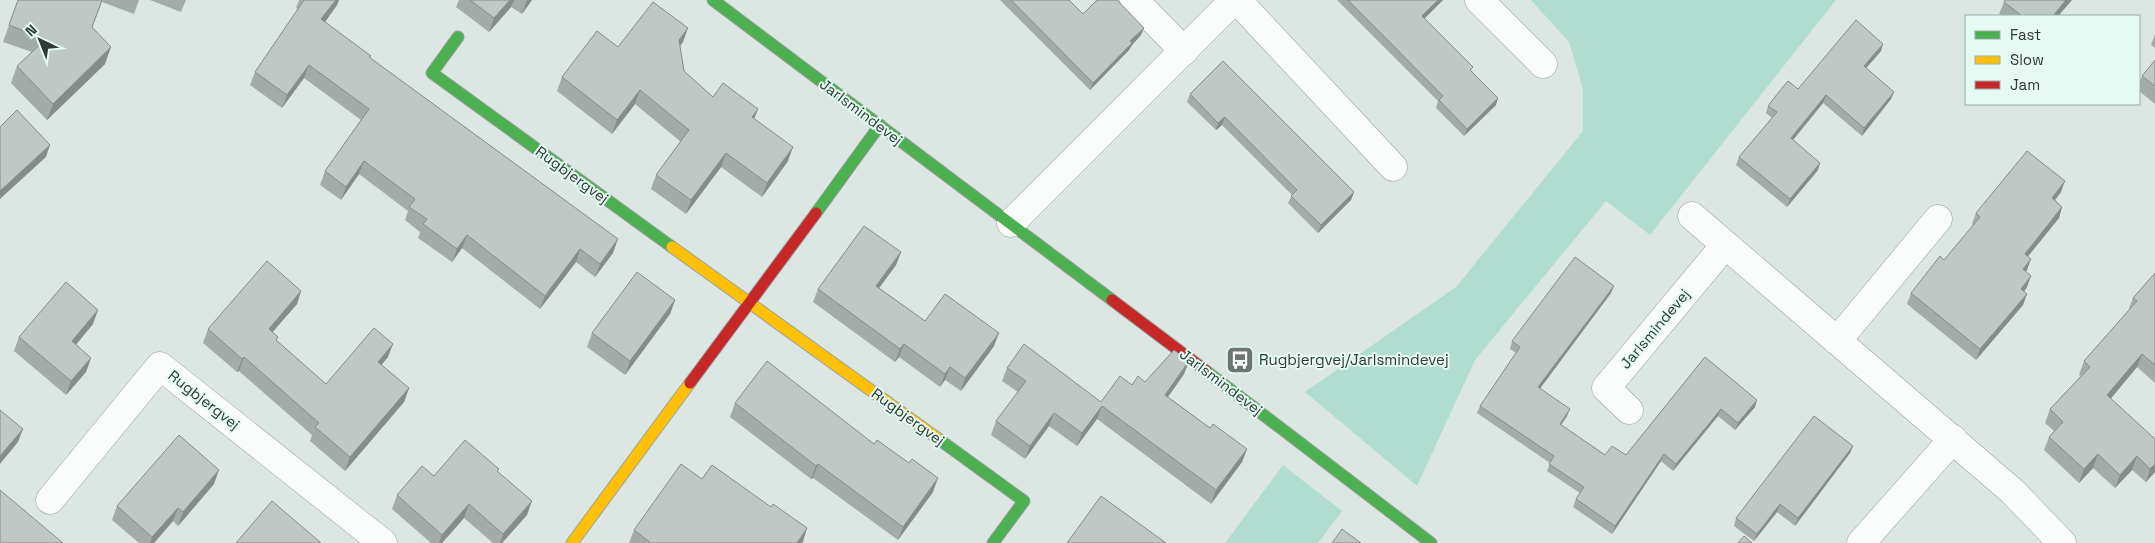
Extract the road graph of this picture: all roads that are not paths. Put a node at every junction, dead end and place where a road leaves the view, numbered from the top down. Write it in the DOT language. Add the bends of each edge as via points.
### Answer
graph roads {
  1 [pos="713,0"];
  2 [pos="1134,0"];
  3 [pos="1235,0"];
  4 [pos="1479,0"];
  5 [pos="458,36"];
  6 [pos="1184,50"];
  7 [pos="1542,64"];
  8 [pos="880,125"];
  9 [pos="1393,166"];
  10 [pos="1692,216"];
  11 [pos="1938,219"];
  12 [pos="1010,223"];
  13 [pos="1725,245"];
  14 [pos="749,302"];
  15 [pos="1836,341"];
  16 [pos="1629,410"];
  17 [pos="1953,439"];
  18 [pos="50,500"];
  19 [pos="383,543"];
  20 [pos="572,543"];
  21 [pos="994,543"];
  22 [pos="1431,543"];
  23 [pos="1861,543"];
  24 [pos="2062,543"];
  1 -- 8 [label="street, Jarlsmindevej"];
  2 -- 6 [label="street"];
  3 -- 6 [label="street"];
  3 -- 9 [label="street"];
  4 -- 7 [label="street"];
  5 -- 14 [label="street, Rugbjergvej" via="432,73"];
  6 -- 12 [label="street"];
  8 -- 12 [label="street, Jarlsmindevej"];
  8 -- 14 [label="street"];
  10 -- 13 [label="street"];
  11 -- 15 [label="street"];
  12 -- 22 [label="street, Jarlsmindevej"];
  13 -- 15 [label="street"];
  13 -- 16 [label="street, Jarlsmindevej" via="1606,388"];
  14 -- 20 [label="street"];
  14 -- 21 [label="street, Rugbjergvej" via="1024,501"];
  15 -- 17 [label="street"];
  17 -- 23 [label="street"];
  17 -- 24 [label="street" via="2012,491"];
  18 -- 19 [label="street, Rugbjergvej" via="160,366"];
}
